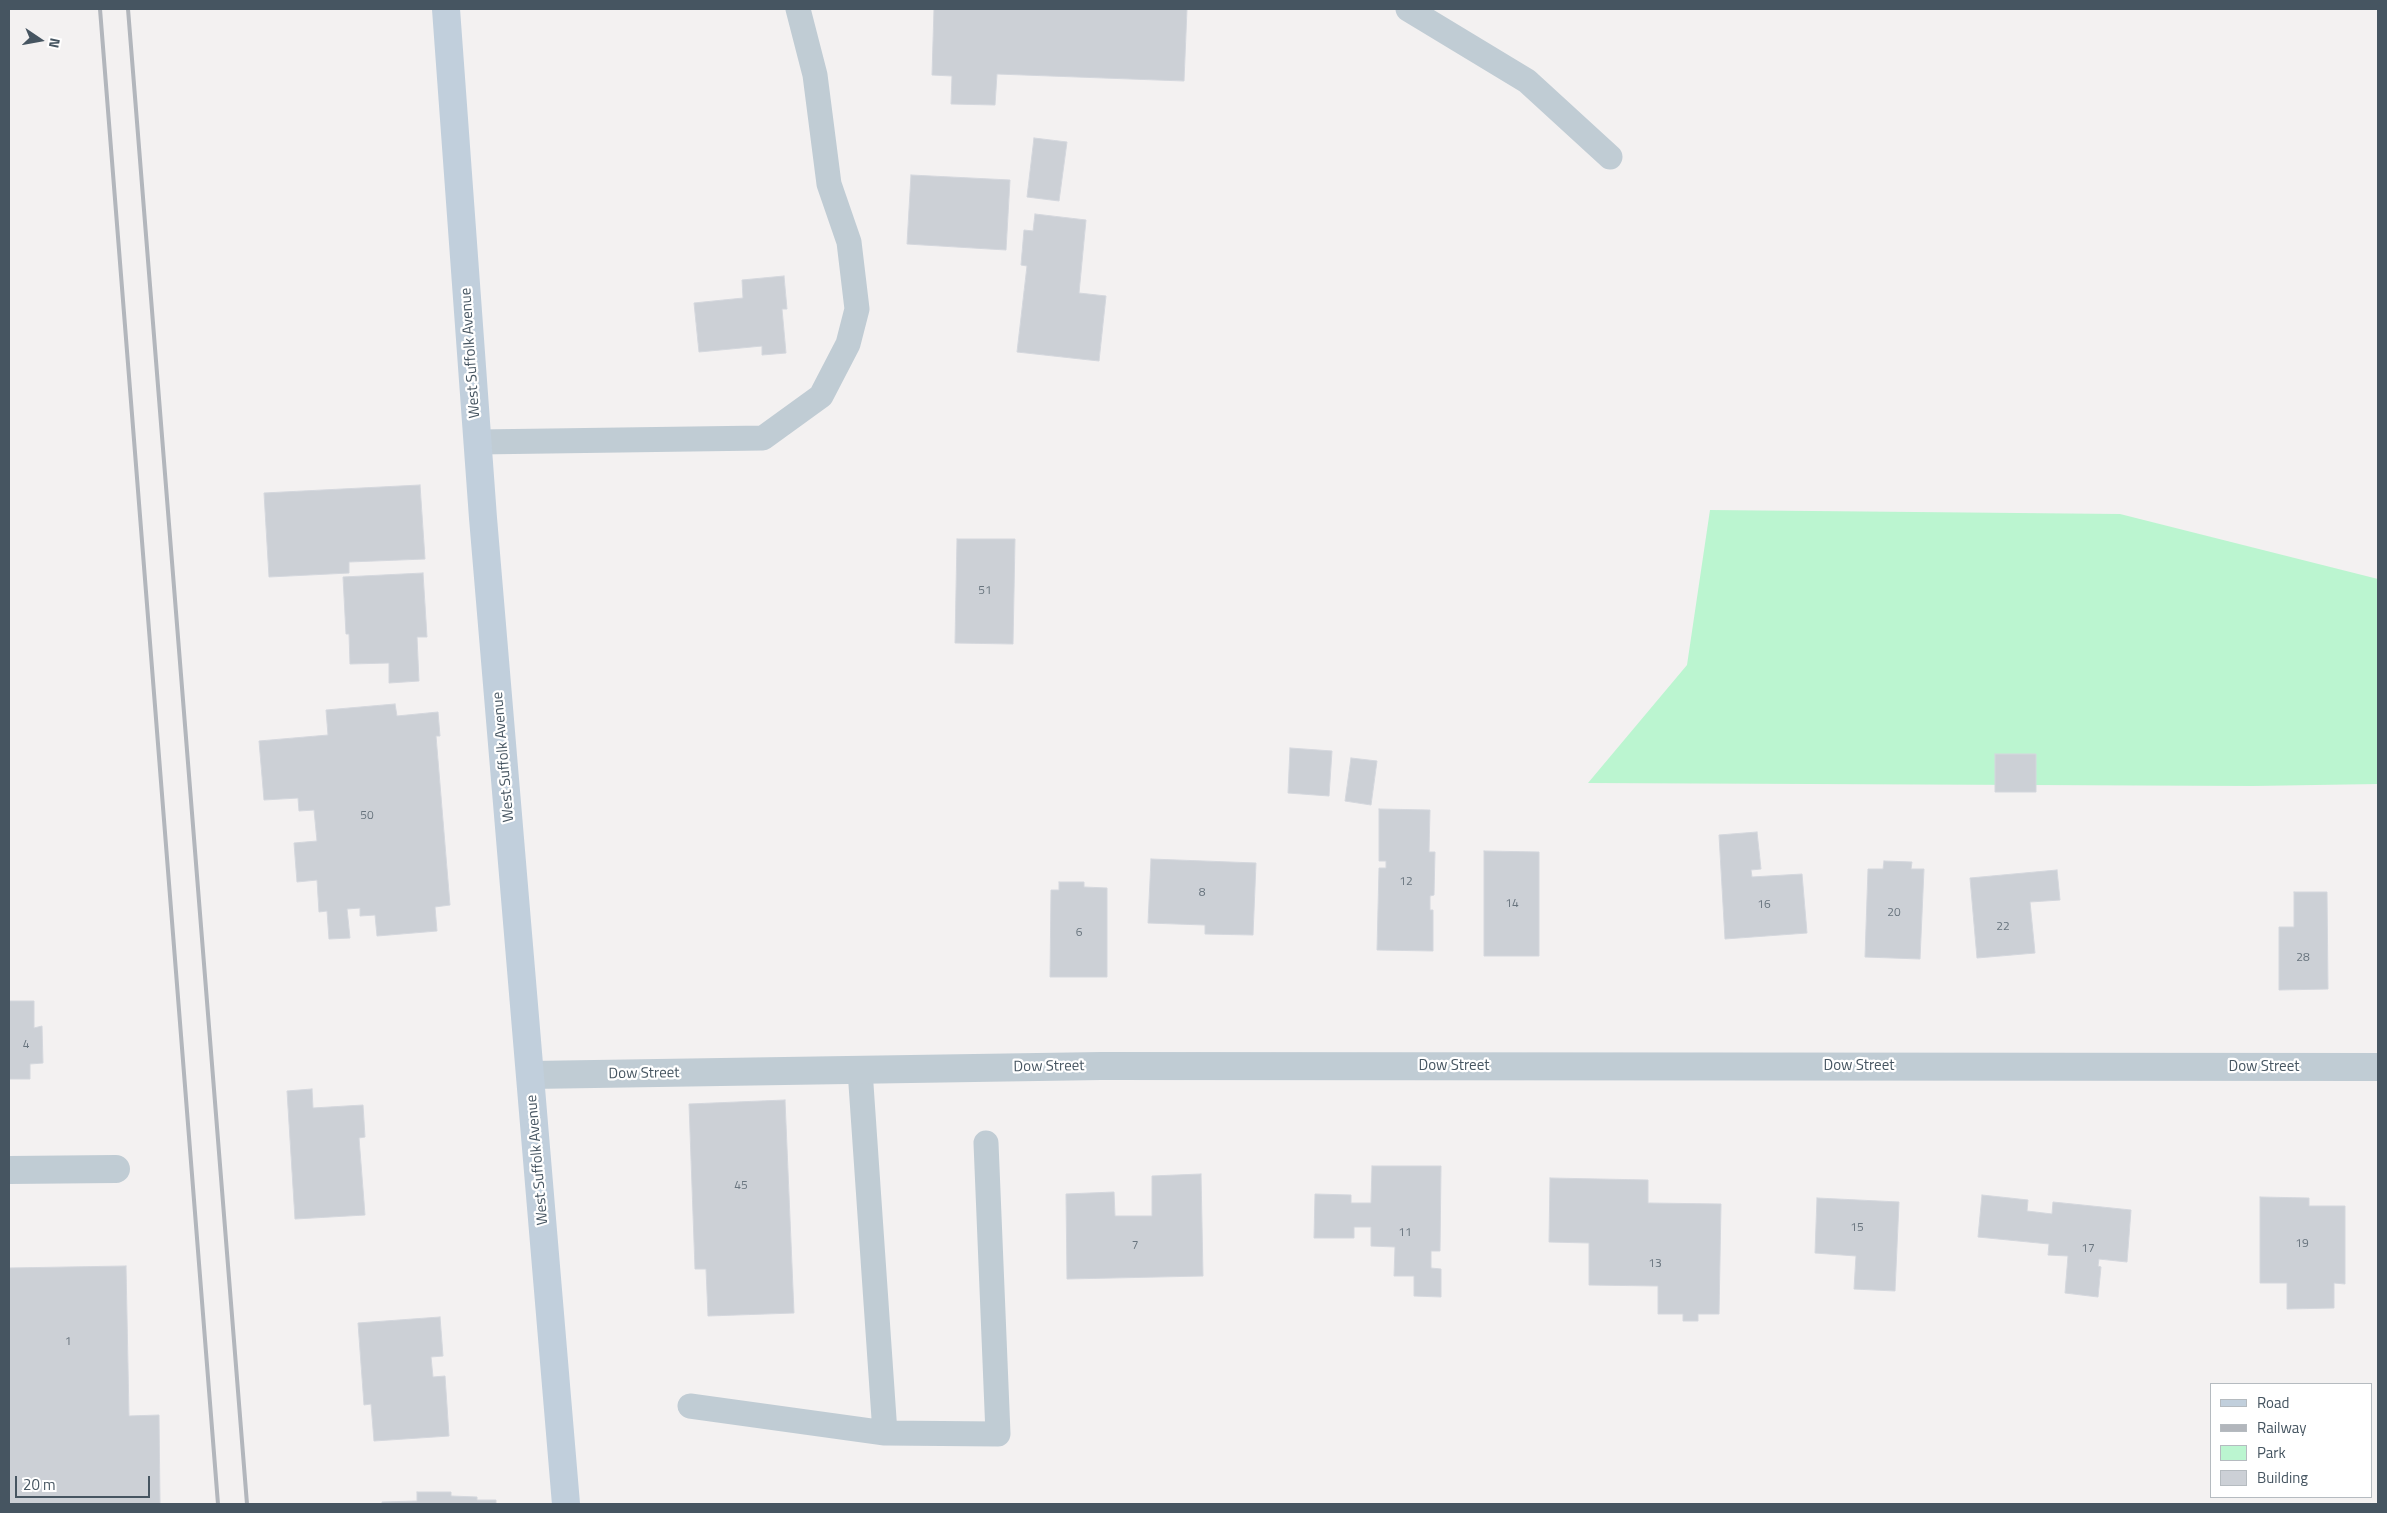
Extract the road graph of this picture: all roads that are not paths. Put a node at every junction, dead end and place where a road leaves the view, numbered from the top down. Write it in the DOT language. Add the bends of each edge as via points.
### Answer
graph roads {
  1 [pos="446,9"];
  2 [pos="798,9"];
  3 [pos="1408,9"];
  4 [pos="1610,156"];
  5 [pos="478,442"];
  6 [pos="2378,1067"];
  7 [pos="860,1070"];
  8 [pos="530,1075"];
  9 [pos="986,1143"];
  10 [pos="9,1170"];
  11 [pos="116,1170"];
  12 [pos="690,1406"];
  13 [pos="885,1433"];
  14 [pos="566,1504"];
  1 -- 5 [label="main road, West Suffolk Avenue"];
  2 -- 5 [label="lane" via="815,75 829,184 849,242 857,309 848,344 821,396 763,438"];
  3 -- 4 [label="lane" via="1527,82"];
  5 -- 8 [label="main road, West Suffolk Avenue"];
  6 -- 7 [label="street, Dow Street" via="1101,1066"];
  7 -- 8 [label="street, Dow Street"];
  7 -- 13 [label="lane"];
  8 -- 14 [label="main road, West Suffolk Avenue"];
  9 -- 13 [label="lane" via="998,1434"];
  10 -- 11 [label="street"];
  12 -- 13 [label="lane"];
}
